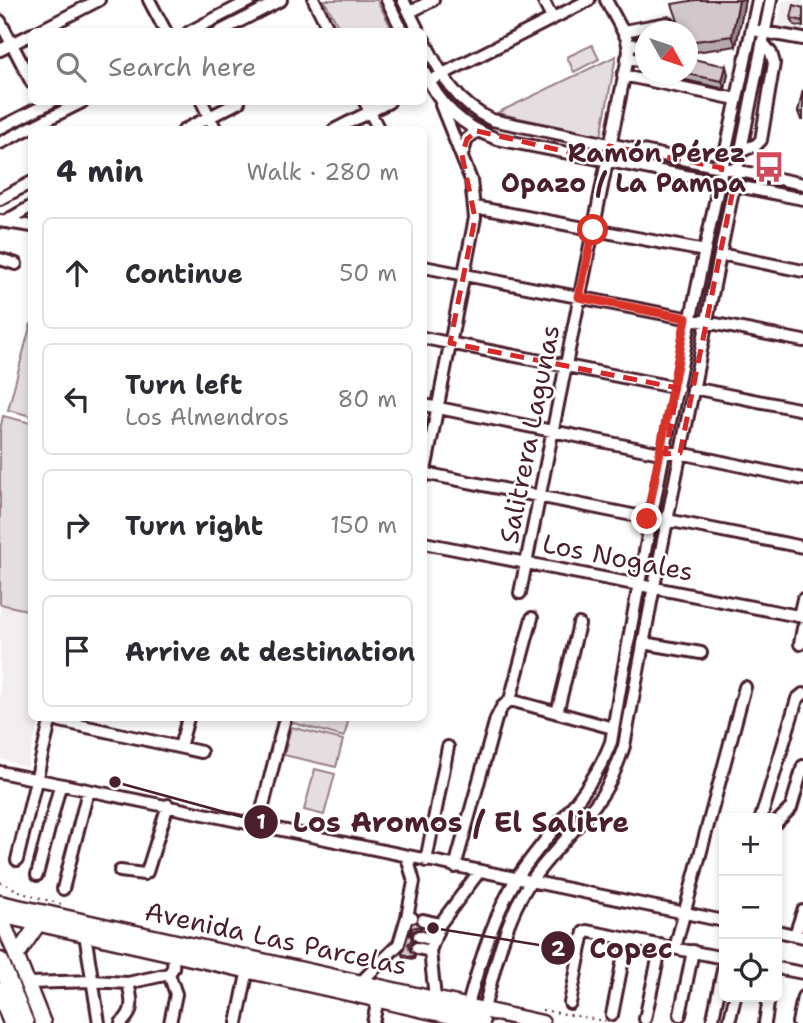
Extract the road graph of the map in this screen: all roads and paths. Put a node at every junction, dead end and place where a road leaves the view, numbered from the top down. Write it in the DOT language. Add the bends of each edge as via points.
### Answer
graph roads {
  1 [pos="99,0"];
  2 [pos="149,0"];
  3 [pos="251,0"];
  4 [pos="281,0"];
  5 [pos="314,0"];
  6 [pos="387,0"];
  7 [pos="403,0"];
  8 [pos="433,0"];
  9 [pos="543,0"];
  10 [pos="589,0"];
  11 [pos="606,0"];
  12 [pos="758,0"];
  13 [pos="771,0"];
  14 [pos="410,12"];
  15 [pos="552,18"];
  16 [pos="0,21"];
  17 [pos="45,28"];
  18 [pos="164,28"];
  19 [pos="197,28"];
  20 [pos="227,28"];
  21 [pos="328,28"];
  22 [pos="401,28"];
  23 [pos="417,28"];
  24 [pos="635,29"];
  25 [pos="751,30"];
  26 [pos="624,31"];
  27 [pos="28,36"];
  28 [pos="764,38"];
  29 [pos="803,40"];
  30 [pos="12,44"];
  31 [pos="629,45"];
  32 [pos="635,45"];
  33 [pos="427,46"];
  34 [pos="0,50"];
  35 [pos="627,58"];
  36 [pos="635,59"];
  37 [pos="28,75"];
  38 [pos="442,75"];
  39 [pos="623,75"];
  40 [pos="427,79"];
  41 [pos="427,82"];
  42 [pos="439,99"];
  43 [pos="736,99"];
  44 [pos="41,105"];
  45 [pos="76,105"];
  46 [pos="204,105"];
  47 [pos="233,105"];
  48 [pos="368,106"];
  49 [pos="210,116"];
  50 [pos="51,117"];
  51 [pos="33,126"];
  52 [pos="55,126"];
  53 [pos="191,126"];
  54 [pos="214,126"];
  55 [pos="340,126"];
  56 [pos="377,126"];
  57 [pos="0,128"];
  58 [pos="28,129"];
  59 [pos="477,131"];
  60 [pos="0,143"];
  61 [pos="609,146"];
  62 [pos="741,151"];
  63 [pos="462,155"];
  64 [pos="606,160"];
  65 [pos="722,167"];
  66 [pos="737,170"];
  67 [pos="719,182"];
  68 [pos="28,184"];
  69 [pos="803,184"];
  70 [pos="734,185"];
  71 [pos="0,199"];
  72 [pos="803,199"];
  73 [pos="475,207"];
  74 [pos="28,208"];
  75 [pos="2,221"];
  76 [pos="28,225"];
  77 [pos="593,230"];
  78 [pos="705,251"];
  79 [pos="720,254"];
  80 [pos="0,260"];
  81 [pos="16,264"];
  82 [pos="427,268"];
  83 [pos="803,271"];
  84 [pos="464,275"];
  85 [pos="579,297"];
  86 [pos="692,319"];
  87 [pos="706,322"];
  88 [pos="427,339"];
  89 [pos="803,341"];
  90 [pos="450,343"];
  91 [pos="565,366"];
  92 [pos="678,388"];
  93 [pos="693,388"];
  94 [pos="427,406"];
  95 [pos="437,408"];
  96 [pos="803,410"];
  97 [pos="552,431"];
  98 [pos="680,453"];
  99 [pos="665,454"];
  100 [pos="427,459"];
  101 [pos="427,475"];
  102 [pos="803,479"];
  103 [pos="540,497"];
  104 [pos="652,519"];
  105 [pos="667,520"];
  106 [pos="427,544"];
  107 [pos="803,547"];
  108 [pos="526,563"];
  109 [pos="639,585"];
  110 [pos="653,587"];
  111 [pos="520,593"];
  112 [pos="803,599"];
  113 [pos="801,617"];
  114 [pos="531,618"];
  115 [pos="579,624"];
  116 [pos="803,628"];
  117 [pos="643,643"];
  118 [pos="800,644"];
  119 [pos="701,653"];
  120 [pos="745,687"];
  121 [pos="803,694"];
  122 [pos="510,700"];
  123 [pos="557,713"];
  124 [pos="50,721"];
  125 [pos="64,721"];
  126 [pos="187,721"];
  127 [pos="284,721"];
  128 [pos="613,728"];
  129 [pos="180,747"];
  130 [pos="448,747"];
  131 [pos="201,752"];
  132 [pos="803,766"];
  133 [pos="0,772"];
  134 [pos="36,781"];
  135 [pos="60,786"];
  136 [pos="88,790"];
  137 [pos="168,805"];
  138 [pos="763,813"];
  139 [pos="782,817"];
  140 [pos="258,826"];
  141 [pos="407,858"];
  142 [pos="17,860"];
  143 [pos="426,861"];
  144 [pos="455,867"];
  145 [pos="120,871"];
  146 [pos="479,872"];
  147 [pos="37,876"];
  148 [pos="516,880"];
  149 [pos="530,882"];
  150 [pos="64,889"];
  151 [pos="0,903"];
  152 [pos="684,913"];
  153 [pos="0,915"];
  154 [pos="802,916"];
  155 [pos="414,918"];
  156 [pos="719,918"];
  157 [pos="38,924"];
  158 [pos="440,924"];
  159 [pos="410,933"];
  160 [pos="85,934"];
  161 [pos="799,936"];
  162 [pos="627,939"];
  163 [pos="432,945"];
  164 [pos="661,945"];
  165 [pos="407,946"];
  166 [pos="675,948"];
  167 [pos="693,951"];
  168 [pos="174,953"];
  169 [pos="17,955"];
  170 [pos="719,957"];
  171 [pos="0,961"];
  172 [pos="248,969"];
  173 [pos="782,969"];
  174 [pos="803,973"];
  175 [pos="169,974"];
  176 [pos="92,981"];
  177 [pos="362,982"];
  178 [pos="29,983"];
  179 [pos="128,984"];
  180 [pos="719,989"];
  181 [pos="0,991"];
  182 [pos="803,997"];
  183 [pos="436,998"];
  184 [pos="378,999"];
  185 [pos="734,1002"];
  186 [pos="768,1002"];
  187 [pos="570,1003"];
  188 [pos="612,1015"];
  189 [pos="680,1015"];
  190 [pos="459,1016"];
  191 [pos="482,1018"];
  192 [pos="645,1019"];
  193 [pos="125,1021"];
  194 [pos="12,1023"];
  195 [pos="25,1023"];
  196 [pos="43,1023"];
  197 [pos="100,1023"];
  198 [pos="170,1023"];
  199 [pos="237,1023"];
  200 [pos="373,1023"];
  201 [pos="542,1023"];
  202 [pos="712,1023"];
  203 [pos="729,1023"];
  204 [pos="765,1023"];
  205 [pos="798,1023"];
  1 -- 17 [label="street"];
  2 -- 18 [label="street"];
  3 -- 19 [label="street"];
  4 -- 20 [label="street"];
  5 -- 21 [label="street"];
  6 -- 22 [label="street"];
  7 -- 14 [label="street"];
  8 -- 14 [label="street"];
  9 -- 15 [label="street"];
  10 -- 15 [label="street"];
  11 -- 26 [label="street, Salitrera Lagunas"];
  12 -- 25 [label="street"];
  13 -- 28 [label="street"];
  14 -- 23 [label="street"];
  15 -- 38 [label="street"];
  16 -- 30 [label="street"];
  24 -- 26 [label="street"];
  25 -- 28 [label="street"];
  25 -- 43 [label="street"];
  26 -- 31 [label="street, Salitrera Lagunas"];
  27 -- 30 [label="street"];
  28 -- 29 [label="street"];
  28 -- 62 [label="street"];
  28 -- 62 [label="street" via="774,63 761,140"];
  30 -- 34 [label="street"];
  30 -- 37 [label="street"];
  31 -- 32 [label="street"];
  31 -- 35 [label="street, Salitrera Lagunas"];
  33 -- 38 [label="street"];
  35 -- 36 [label="street"];
  35 -- 39 [label="street, Salitrera Lagunas"];
  38 -- 40 [label="street"];
  38 -- 61 [label="street" via="463,102 492,120"];
  39 -- 43 [label="street"];
  39 -- 61 [label="street, Salitrera Lagunas"];
  41 -- 42 [label="street"];
  42 -- 59 [label="street"];
  42 -- 63 [label="street"];
  43 -- 65 [label="street"];
  44 -- 57 [label="street"];
  45 -- 50 [label="street"];
  46 -- 49 [label="street"];
  47 -- 49 [label="street"];
  48 -- 55 [label="street"];
  48 -- 56 [label="street"];
  49 -- 53 [label="street"];
  49 -- 54 [label="street"];
  50 -- 51 [label="street"];
  50 -- 52 [label="street"];
  58 -- 60 [label="street"];
  59 -- 63 [label="street" via="467,139"];
  59 -- 64 [label="street"];
  61 -- 64 [label="street, Salitrera Lagunas"];
  61 -- 65 [label="street"];
  62 -- 66 [label="street"];
  63 -- 73 [label="street"];
  64 -- 67 [label="street"];
  64 -- 77 [label="street, Salitrera Lagunas"];
  65 -- 66 [label="street"];
  65 -- 67 [label="street"];
  66 -- 69 [label="street"];
  66 -- 70 [label="street"];
  67 -- 70 [label="street"];
  67 -- 78 [label="street"];
  68 -- 71 [label="street"];
  70 -- 72 [label="street"];
  70 -- 79 [label="street"];
  73 -- 77 [label="street"];
  73 -- 84 [label="street"];
  74 -- 75 [label="street"];
  75 -- 76 [label="street"];
  77 -- 78 [label="street"];
  77 -- 85 [label="street, Salitrera Lagunas"];
  78 -- 86 [label="street"];
  79 -- 83 [label="street"];
  79 -- 87 [label="street"];
  80 -- 81 [label="street"];
  82 -- 84 [label="street"];
  84 -- 85 [label="street"];
  84 -- 90 [label="street"];
  85 -- 86 [label="street"];
  85 -- 91 [label="street, Salitrera Lagunas"];
  86 -- 87 [label="street"];
  86 -- 92 [label="street"];
  87 -- 89 [label="street"];
  87 -- 93 [label="street"];
  88 -- 90 [label="street"];
  90 -- 91 [label="street"];
  90 -- 95 [label="street"];
  91 -- 92 [label="street"];
  91 -- 97 [label="street, Salitrera Lagunas"];
  92 -- 99 [label="street"];
  93 -- 96 [label="street"];
  93 -- 98 [label="street"];
  94 -- 95 [label="street"];
  95 -- 97 [label="street"];
  95 -- 100 [label="street"];
  97 -- 99 [label="street"];
  97 -- 103 [label="street, Salitrera Lagunas"];
  98 -- 99 [label="street"];
  98 -- 102 [label="street"];
  98 -- 105 [label="street"];
  99 -- 104 [label="street"];
  101 -- 103 [label="street"];
  103 -- 104 [label="street"];
  103 -- 108 [label="street, Salitrera Lagunas"];
  104 -- 109 [label="street"];
  105 -- 107 [label="street"];
  105 -- 110 [label="street"];
  106 -- 108 [label="street, Los Nogales"];
  108 -- 109 [label="street, Los Nogales"];
  108 -- 111 [label="street, Salitrera Lagunas"];
  109 -- 110 [label="street, Los Nogales"];
  109 -- 128 [label="street"];
  110 -- 113 [label="street, Los Nogales"];
  110 -- 117 [label="street"];
  112 -- 113 [label="street"];
  114 -- 122 [label="street"];
  115 -- 123 [label="street"];
  116 -- 118 [label="street"];
  117 -- 119 [label="street"];
  117 -- 149 [label="street" via="625,746 615,771 584,818"];
  120 -- 152 [label="street"];
  121 -- 138 [label="street" via="797,699"];
  122 -- 123 [label="street"];
  122 -- 144 [label="street" via="496,719"];
  123 -- 128 [label="street"];
  124 -- 134 [label="street"];
  125 -- 129 [label="street"];
  126 -- 129 [label="street"];
  127 -- 140 [label="street"];
  128 -- 148 [label="street" via="604,761 592,781"];
  129 -- 131 [label="street"];
  130 -- 143 [label="street"];
  132 -- 139 [label="street" via="791,807"];
  133 -- 134 [label="street"];
  134 -- 135 [label="street"];
  134 -- 142 [label="street"];
  135 -- 136 [label="street"];
  135 -- 147 [label="street"];
  136 -- 137 [label="street"];
  136 -- 150 [label="street"];
  137 -- 140 [label="street"];
  137 -- 145 [label="street" via="147,872"];
  140 -- 141 [label="street"];
  141 -- 143 [label="street"];
  141 -- 155 [label="street" via="414,882"];
  143 -- 144 [label="street"];
  144 -- 146 [label="street"];
  146 -- 148 [label="street"];
  146 -- 158 [label="street"];
  148 -- 149 [label="street"];
  148 -- 190 [label="street"];
  149 -- 152 [label="street"];
  149 -- 191 [label="street" via="503,943"];
  151 -- 177 [label="main road, Avenida Las Parcelas"];
  152 -- 156 [label="street"];
  152 -- 166 [label="street"];
  153 -- 157 [label="main road, Avenida Las Parcelas"];
  153 -- 169 [label="main road"];
  154 -- 161 [label="street"];
  155 -- 158 [label="street"];
  155 -- 159 [label="street"];
  157 -- 160 [label="main road, Avenida Las Parcelas"];
  157 -- 169 [label="main road"];
  158 -- 163 [label="street"];
  159 -- 163 [label="street"];
  159 -- 165 [label="street"];
  160 -- 168 [label="main road, Avenida Las Parcelas"];
  160 -- 176 [label="street"];
  162 -- 164 [label="street"];
  162 -- 187 [label="street" via="584,932"];
  162 -- 188 [label="street"];
  163 -- 165 [label="street"];
  163 -- 183 [label="street"];
  164 -- 166 [label="street"];
  164 -- 192 [label="street"];
  165 -- 177 [label="street"];
  166 -- 167 [label="street"];
  167 -- 170 [label="street"];
  167 -- 189 [label="street"];
  168 -- 172 [label="main road, Avenida Las Parcelas"];
  168 -- 175 [label="street"];
  169 -- 178 [label="main road"];
  171 -- 195 [label="highway"];
  172 -- 184 [label="main road, Avenida Las Parcelas"];
  172 -- 199 [label="street"];
  173 -- 174 [label="street"];
  175 -- 179 [label="street"];
  175 -- 198 [label="street" via="176,994"];
  176 -- 178 [label="street"];
  176 -- 179 [label="street"];
  176 -- 197 [label="street"];
  177 -- 183 [label="main road, Avenida Las Parcelas"];
  178 -- 196 [label="main road"];
  179 -- 193 [label="street" via="132,1003"];
  180 -- 202 [label="street"];
  181 -- 194 [label="highway"];
  182 -- 205 [label="street"];
  183 -- 190 [label="main road, Avenida Las Parcelas"];
  184 -- 190 [label="main road, Avenida Las Parcelas"];
  184 -- 200 [label="street"];
  185 -- 203 [label="street"];
  186 -- 204 [label="street"];
  190 -- 191 [label="main road, Avenida Las Parcelas"];
  191 -- 201 [label="main road, Avenida Las Parcelas"];
}
